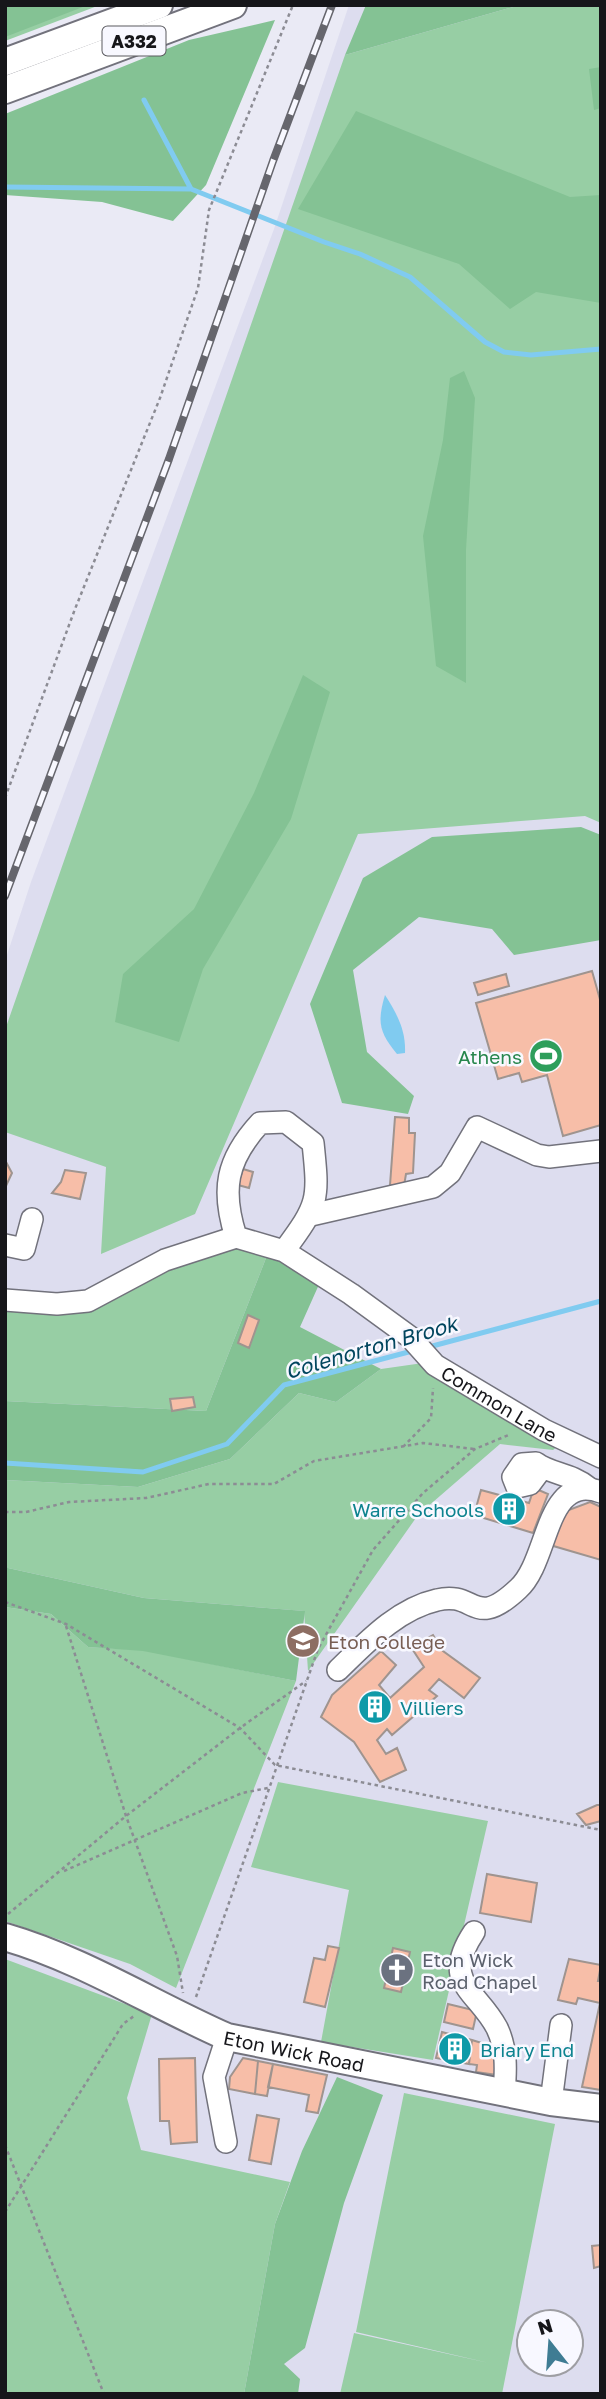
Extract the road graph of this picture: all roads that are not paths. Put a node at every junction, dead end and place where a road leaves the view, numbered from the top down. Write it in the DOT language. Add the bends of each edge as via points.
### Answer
graph roads {
  1 [pos="159,5"];
  2 [pos="233,5"];
  3 [pos="5,62"];
  4 [pos="5,90"];
  5 [pos="601,1151"];
  6 [pos="311,1215"];
  7 [pos="32,1219"];
  8 [pos="236,1237"];
  9 [pos="5,1245"];
  10 [pos="284,1251"];
  11 [pos="5,1300"];
  12 [pos="601,1457"];
  13 [pos="542,1468"];
  14 [pos="595,1490"];
  15 [pos="338,1670"];
  16 [pos="474,1932"];
  17 [pos="5,1937"];
  18 [pos="561,2025"];
  19 [pos="227,2037"];
  20 [pos="504,2093"];
  21 [pos="551,2102"];
  22 [pos="601,2108"];
  23 [pos="226,2142"];
  1 -- 3 [label="main road, A332"];
  2 -- 4 [label="main road, A332"];
  5 -- 6 [label="street" via="537,1155 477,1127 450,1172 433,1187"];
  6 -- 8 [label="street" via="317,1187 313,1143 286,1122 260,1123 242,1142 227,1181"];
  6 -- 10 [label="street"];
  7 -- 9 [label="street" via="24,1249"];
  8 -- 10 [label="street"];
  8 -- 11 [label="street" via="165,1260 88,1301"];
  10 -- 12 [label="street, Common Lane" via="410,1337 435,1365 544,1430"];
  13 -- 14 [label="street" via="575,1477"];
  14 -- 15 [label="street" via="576,1489 558,1501 540,1554 523,1585 507,1600 480,1610 445,1598 416,1607 391,1622"];
  16 -- 20 [label="street" via="464,1947 461,1976 496,2028 507,2062"];
  17 -- 19 [label="main road, Eton Wick Road" via="42,1948"];
  18 -- 21 [label="street"];
  19 -- 20 [label="main road, Eton Wick Road"];
  19 -- 23 [label="street" via="214,2077"];
  20 -- 21 [label="main road, Eton Wick Road"];
  21 -- 22 [label="main road, Eton Wick Road"];
}
